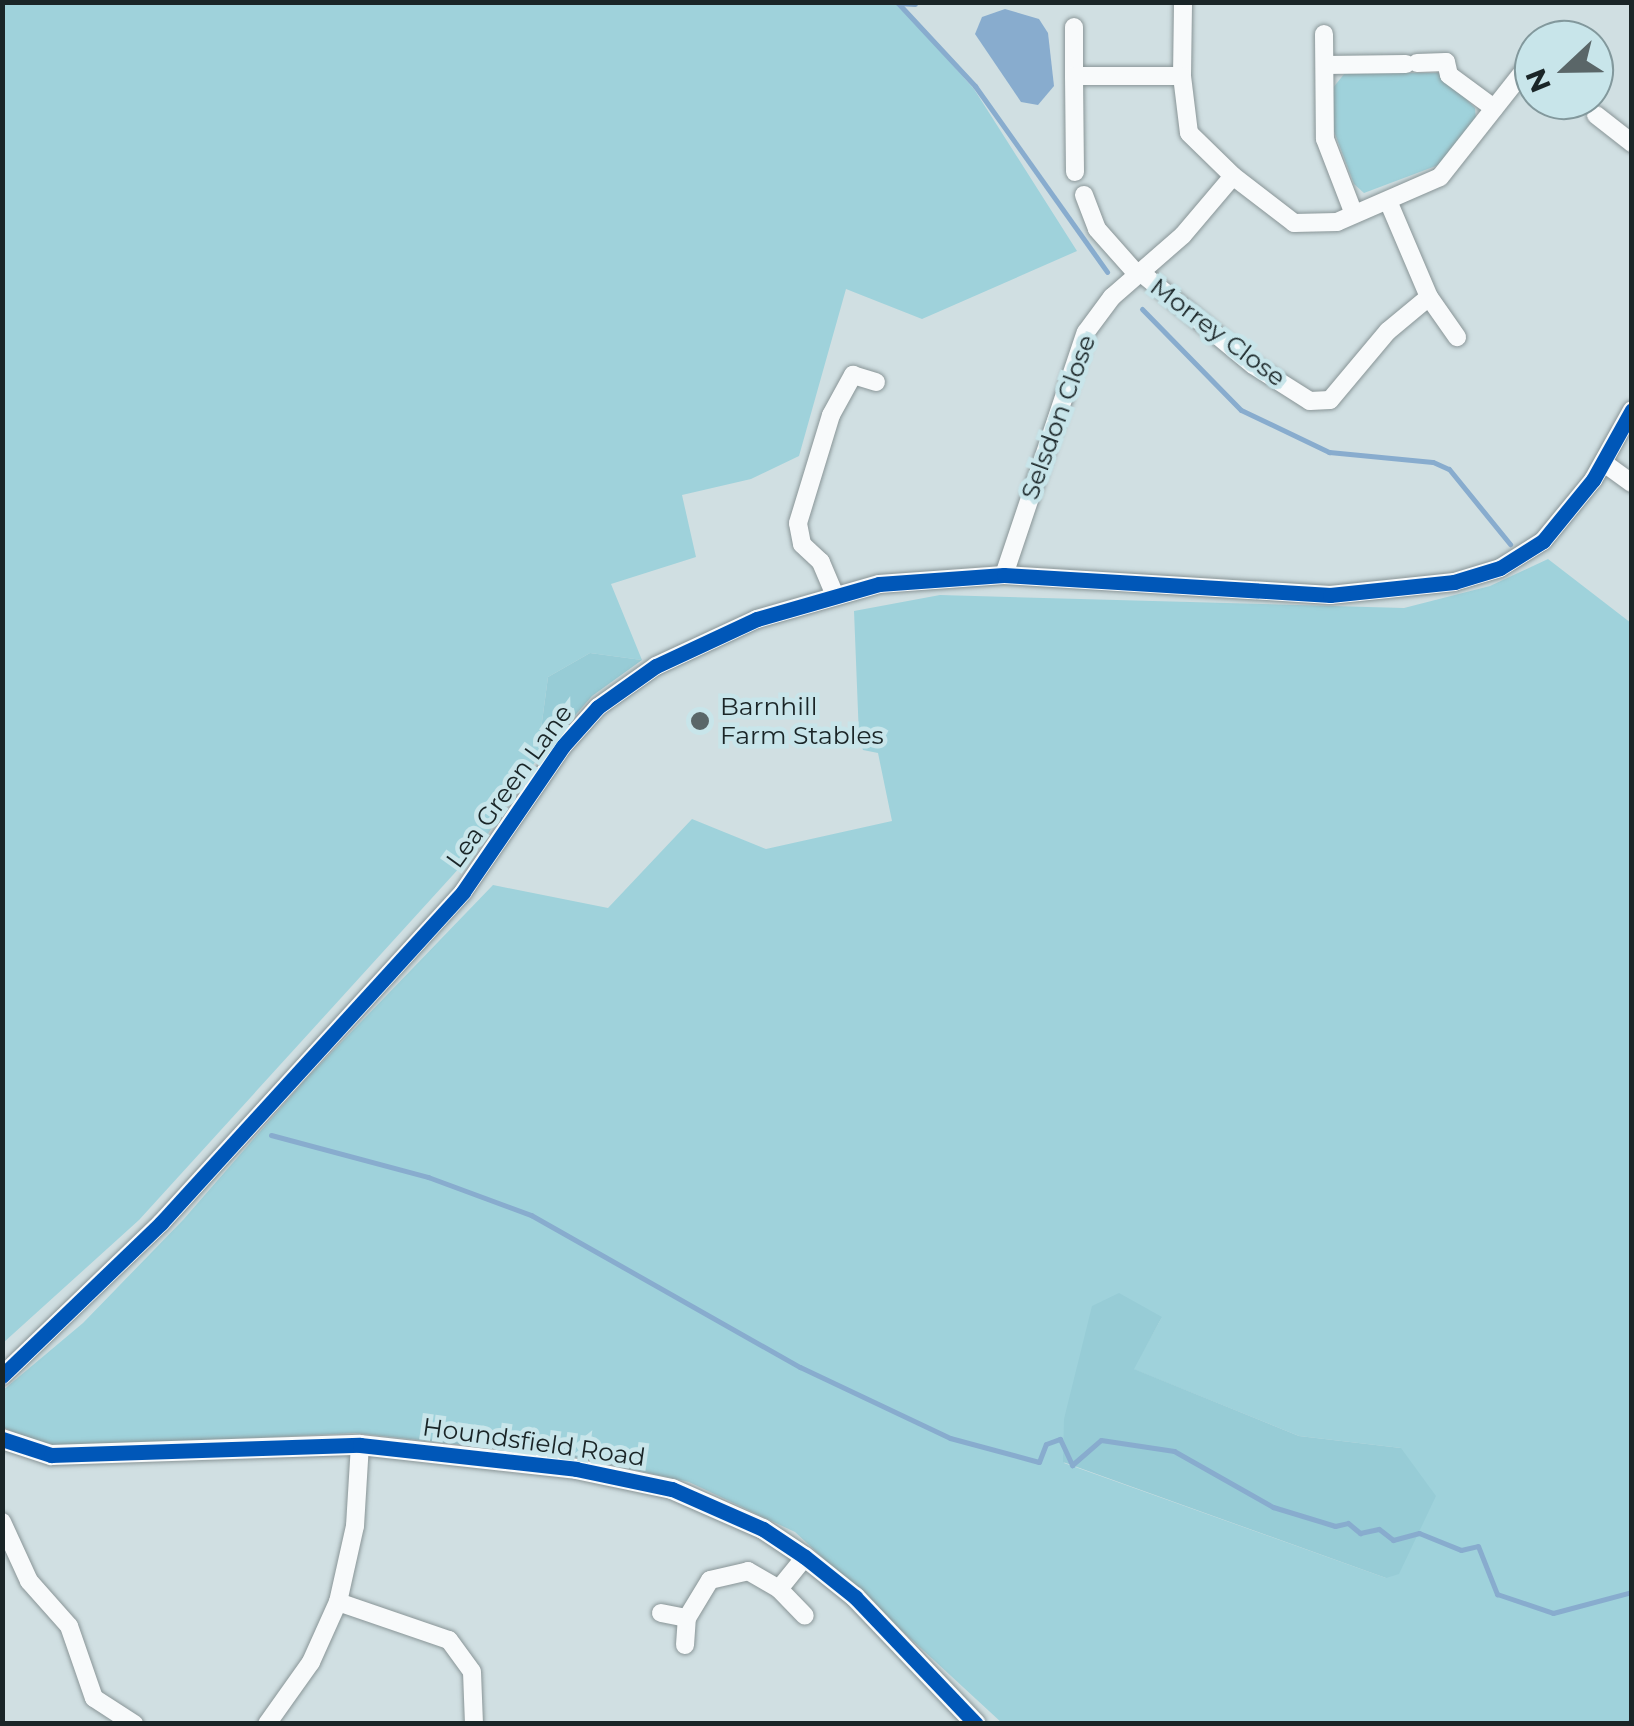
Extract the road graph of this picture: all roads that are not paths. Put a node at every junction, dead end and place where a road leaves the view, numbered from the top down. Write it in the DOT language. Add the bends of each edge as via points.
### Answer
graph roads {
  1 [pos="1183,2"];
  2 [pos="1074,27"];
  3 [pos="1324,34"];
  4 [pos="1325,65"];
  5 [pos="1074,76"];
  6 [pos="1182,76"];
  7 [pos="1514,83"];
  8 [pos="1494,108"];
  9 [pos="1602,120"];
  10 [pos="1632,143"];
  11 [pos="1075,172"];
  12 [pos="1232,176"];
  13 [pos="1084,195"];
  14 [pos="1388,201"];
  15 [pos="1354,214"];
  16 [pos="1138,272"];
  17 [pos="1429,296"];
  18 [pos="1457,337"];
  19 [pos="876,382"];
  20 [pos="1632,410"];
  21 [pos="1604,462"];
  22 [pos="1632,483"];
  23 [pos="1004,575"];
  24 [pos="834,593"];
  25 [pos="2,1376"];
  26 [pos="2,1439"];
  27 [pos="360,1445"];
  28 [pos="4,1532"];
  29 [pos="805,1557"];
  30 [pos="779,1589"];
  31 [pos="338,1602"];
  32 [pos="660,1613"];
  33 [pos="805,1616"];
  34 [pos="687,1618"];
  35 [pos="685,1645"];
  36 [pos="134,1724"];
  37 [pos="267,1724"];
  38 [pos="474,1724"];
  39 [pos="976,1724"];
  1 -- 6 [label="street"];
  2 -- 5 [label="street"];
  3 -- 4 [label="street"];
  4 -- 8 [label="street" via="1446,62 1450,76"];
  4 -- 15 [label="street" via="1325,139"];
  5 -- 6 [label="street"];
  5 -- 11 [label="street"];
  6 -- 12 [label="street" via="1189,133"];
  7 -- 8 [label="street"];
  8 -- 14 [label="street" via="1455,164"];
  9 -- 10 [label="street"];
  12 -- 15 [label="street" via="1294,223 1322,227"];
  12 -- 16 [label="street, Selsdon Close" via="1184,235"];
  13 -- 16 [label="street" via="1096,228"];
  14 -- 15 [label="street"];
  14 -- 17 [label="street"];
  16 -- 17 [label="street, Morrey Close" via="1253,365 1320,402 1336,395 1388,331"];
  16 -- 23 [label="street, Selsdon Close" via="1086,332"];
  17 -- 18 [label="street"];
  19 -- 24 [label="street" via="853,375 830,414 798,523 802,544 821,562"];
  20 -- 21 [label="street, Lea Green Lane"];
  21 -- 22 [label="street"];
  21 -- 23 [label="street, Lea Green Lane" via="1544,542 1500,568 1454,582 1312,595"];
  23 -- 24 [label="street, Lea Green Lane"];
  24 -- 25 [label="street, Lea Green Lane" via="704,641 598,707 463,892 161,1223"];
  26 -- 27 [label="street, Houndsfield Road" via="51,1455"];
  27 -- 29 [label="street, Houndsfield Road" via="576,1469 672,1489 763,1529"];
  27 -- 31 [label="street" via="355,1526"];
  28 -- 36 [label="street" via="29,1581 69,1626 94,1698"];
  29 -- 30 [label="street"];
  29 -- 39 [label="street, Houndsfield Road" via="854,1597"];
  30 -- 33 [label="street"];
  30 -- 34 [label="street" via="748,1571 719,1574"];
  31 -- 37 [label="street" via="311,1662"];
  31 -- 38 [label="street" via="448,1640 472,1672 478,1693"];
  32 -- 34 [label="street"];
  34 -- 35 [label="street"];
}
